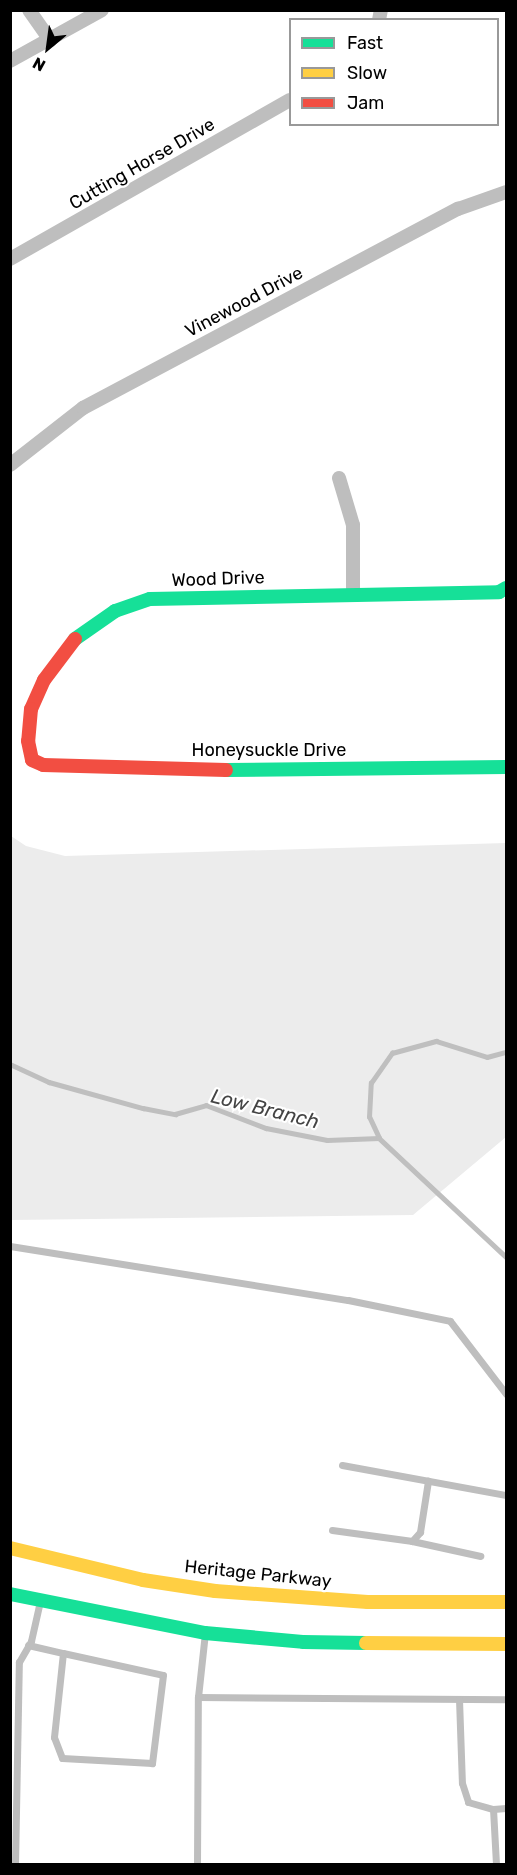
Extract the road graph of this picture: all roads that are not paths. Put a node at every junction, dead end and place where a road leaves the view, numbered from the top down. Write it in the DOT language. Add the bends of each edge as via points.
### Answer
graph roads {
  1 [pos="29,10"];
  2 [pos="102,10"];
  3 [pos="50,40"];
  4 [pos="10,61"];
  5 [pos="289,101"];
  6 [pos="507,192"];
  7 [pos="10,259"];
  8 [pos="10,465"];
  9 [pos="339,478"];
  10 [pos="507,588"];
  11 [pos="353,594"];
  12 [pos="32,760"];
  13 [pos="507,766"];
  14 [pos="10,1246"];
  15 [pos="507,1394"];
  16 [pos="342,1465"];
  17 [pos="428,1481"];
  18 [pos="507,1495"];
  19 [pos="332,1530"];
  20 [pos="412,1541"];
  21 [pos="10,1548"];
  22 [pos="480,1556"];
  23 [pos="10,1594"];
  24 [pos="40,1601"];
  25 [pos="507,1602"];
  26 [pos="205,1633"];
  27 [pos="507,1644"];
  28 [pos="28,1646"];
  29 [pos="63,1653"];
  30 [pos="10,1660"];
  31 [pos="19,1662"];
  32 [pos="198,1697"];
  33 [pos="459,1699"];
  34 [pos="507,1700"];
  35 [pos="14,1752"];
  36 [pos="507,1808"];
  37 [pos="493,1809"];
  38 [pos="15,1864"];
  39 [pos="196,1864"];
  40 [pos="496,1864"];
  1 -- 3 [label="street"];
  2 -- 3 [label="street"];
  3 -- 4 [label="street"];
  5 -- 7 [label="street, Cutting Horse Drive"];
  6 -- 8 [label="street, Vinewood Drive" via="458,209 83,408"];
  9 -- 11 [label="street" via="353,525"];
  10 -- 11 [label="street, Wood Drive" via="499,592"];
  11 -- 12 [label="street, Wood Drive" via="150,599 116,611 76,638 45,680 30,718 28,741"];
  12 -- 13 [label="street, Honeysuckle Drive" via="43,765 214,770"];
  14 -- 15 [label="lane" via="348,1300 450,1321"];
  16 -- 17 [label="lane"];
  17 -- 18 [label="lane"];
  17 -- 20 [label="lane" via="420,1532"];
  19 -- 20 [label="lane"];
  20 -- 22 [label="lane"];
  21 -- 25 [label="street, Heritage Parkway" via="143,1580 215,1591 368,1602"];
  23 -- 24 [label="street"];
  24 -- 26 [label="street"];
  24 -- 28 [label="lane"];
  26 -- 27 [label="street" via="303,1642"];
  26 -- 32 [label="lane"];
  28 -- 29 [label="lane"];
  28 -- 31 [label="lane"];
  29 -- 29 [label="lane" via="163,1675 152,1763 62,1758 54,1737"];
  30 -- 31 [label="lane"];
  31 -- 35 [label="lane"];
  32 -- 33 [label="lane"];
  32 -- 39 [label="lane"];
  33 -- 34 [label="lane"];
  33 -- 37 [label="lane" via="462,1783 468,1802"];
  35 -- 38 [label="lane"];
  36 -- 37 [label="lane"];
  37 -- 40 [label="lane"];
}
